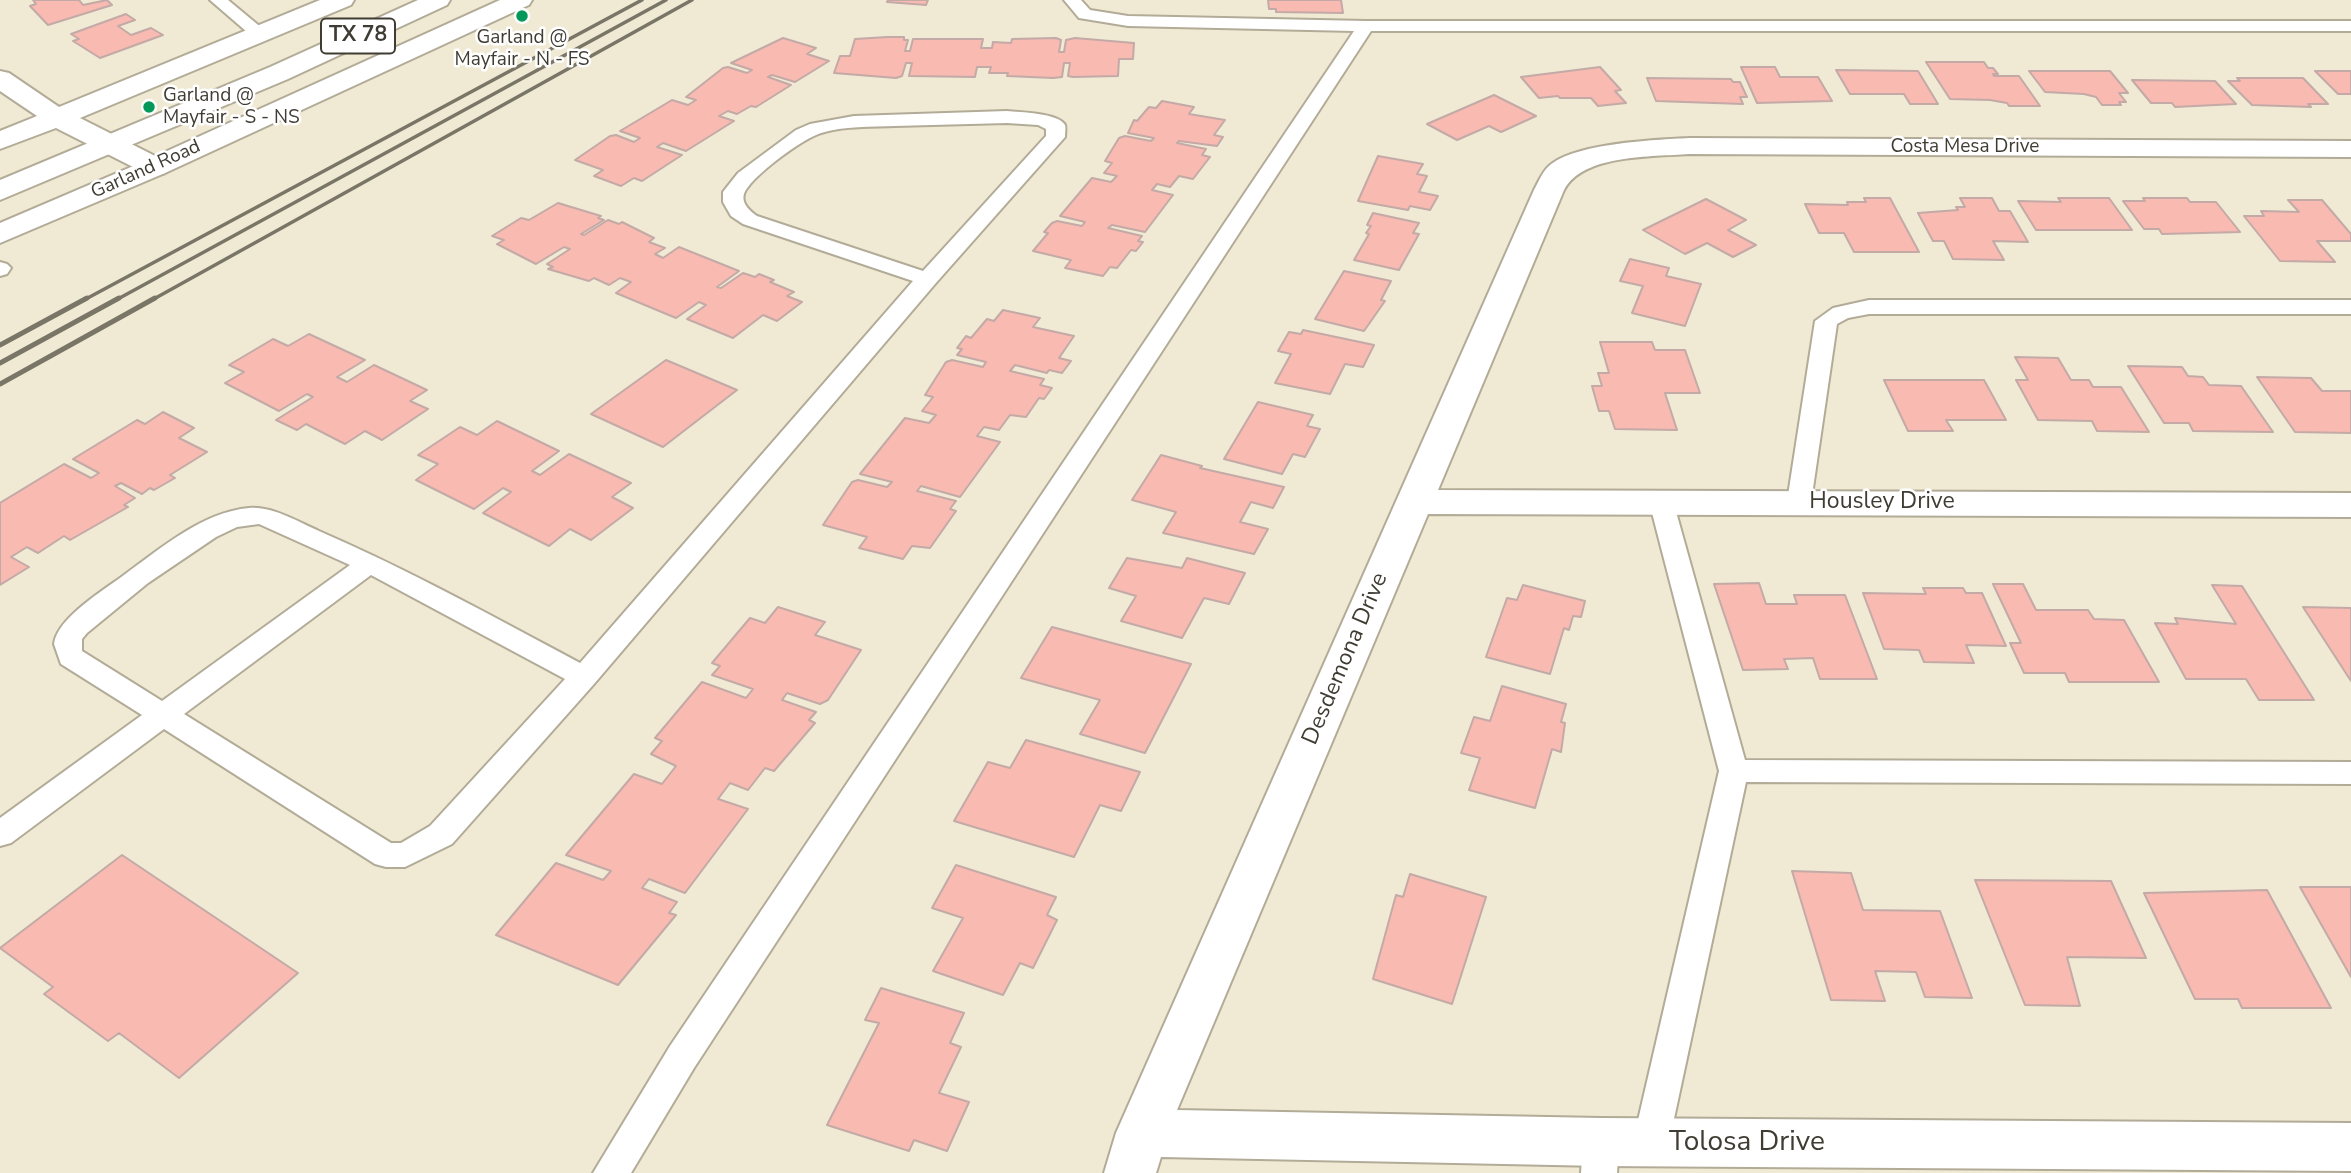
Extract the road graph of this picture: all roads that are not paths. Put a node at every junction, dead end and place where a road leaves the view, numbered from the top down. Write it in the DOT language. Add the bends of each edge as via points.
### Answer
graph roads {
  1 [pos="218,0"];
  2 [pos="342,0"];
  3 [pos="438,0"];
  4 [pos="520,0"];
  5 [pos="1072,0"];
  6 [pos="1366,26"];
  7 [pos="2351,26"];
  8 [pos="260,34"];
  9 [pos="0,79"];
  10 [pos="58,118"];
  11 [pos="0,141"];
  12 [pos="111,144"];
  13 [pos="2351,149"];
  14 [pos="1581,160"];
  15 [pos="155,167"];
  16 [pos="0,191"];
  17 [pos="0,234"];
  18 [pos="927,279"];
  19 [pos="2351,307"];
  20 [pos="1661,501"];
  21 [pos="1414,502"];
  22 [pos="1800,502"];
  23 [pos="2351,505"];
  24 [pos="370,563"];
  25 [pos="584,677"];
  26 [pos="163,713"];
  27 [pos="1734,771"];
  28 [pos="2351,773"];
  29 [pos="0,834"];
  30 [pos="1651,1142"];
  31 [pos="2351,1147"];
  32 [pos="1137,1153"];
  33 [pos="1600,1158"];
  34 [pos="611,1173"];
  1 -- 8 [label="lane"];
  2 -- 8 [label="street"];
  3 -- 12 [label="street, Garland Road / TX 78"];
  4 -- 15 [label="street, Garland Road / TX 78"];
  5 -- 6 [label="lane" via="1085,14 1128,21"];
  6 -- 7 [label="lane"];
  6 -- 34 [label="lane" via="682,1057"];
  8 -- 10 [label="street"];
  9 -- 10 [label="street"];
  10 -- 11 [label="street"];
  10 -- 12 [label="street"];
  12 -- 15 [label="street"];
  12 -- 16 [label="street, Garland Road / TX 78"];
  13 -- 14 [label="street, Costa Mesa Drive" via="1689,146 1625,150"];
  14 -- 21 [label="street, Desdemona Drive" via="1559,172 1549,190"];
  15 -- 17 [label="street, Garland Road / TX 78"];
  18 -- 18 [label="lane" via="1055,137 1056,126 1007,117 833,124 803,134 745,177 733,192 738,212 750,220"];
  18 -- 25 [label="lane"];
  19 -- 22 [label="lane" via="1869,307 1841,313 1826,321"];
  20 -- 21 [label="street, Housley Drive"];
  20 -- 22 [label="street, Housley Drive"];
  20 -- 27 [label="lane"];
  21 -- 32 [label="street, Desdemona Drive"];
  22 -- 23 [label="street, Housley Drive"];
  24 -- 25 [label="lane"];
  24 -- 26 [label="lane"];
  24 -- 26 [label="lane" via="262,516 246,516 208,530 86,617 69,636 71,657"];
  25 -- 26 [label="lane" via="441,835 405,855 386,855"];
  26 -- 29 [label="lane"];
  27 -- 28 [label="lane"];
  27 -- 30 [label="lane"];
  30 -- 31 [label="street, Tolosa Drive"];
  30 -- 33 [label="street, Tolosa Drive"];
  32 -- 33 [label="street, Tolosa Drive"];
}
